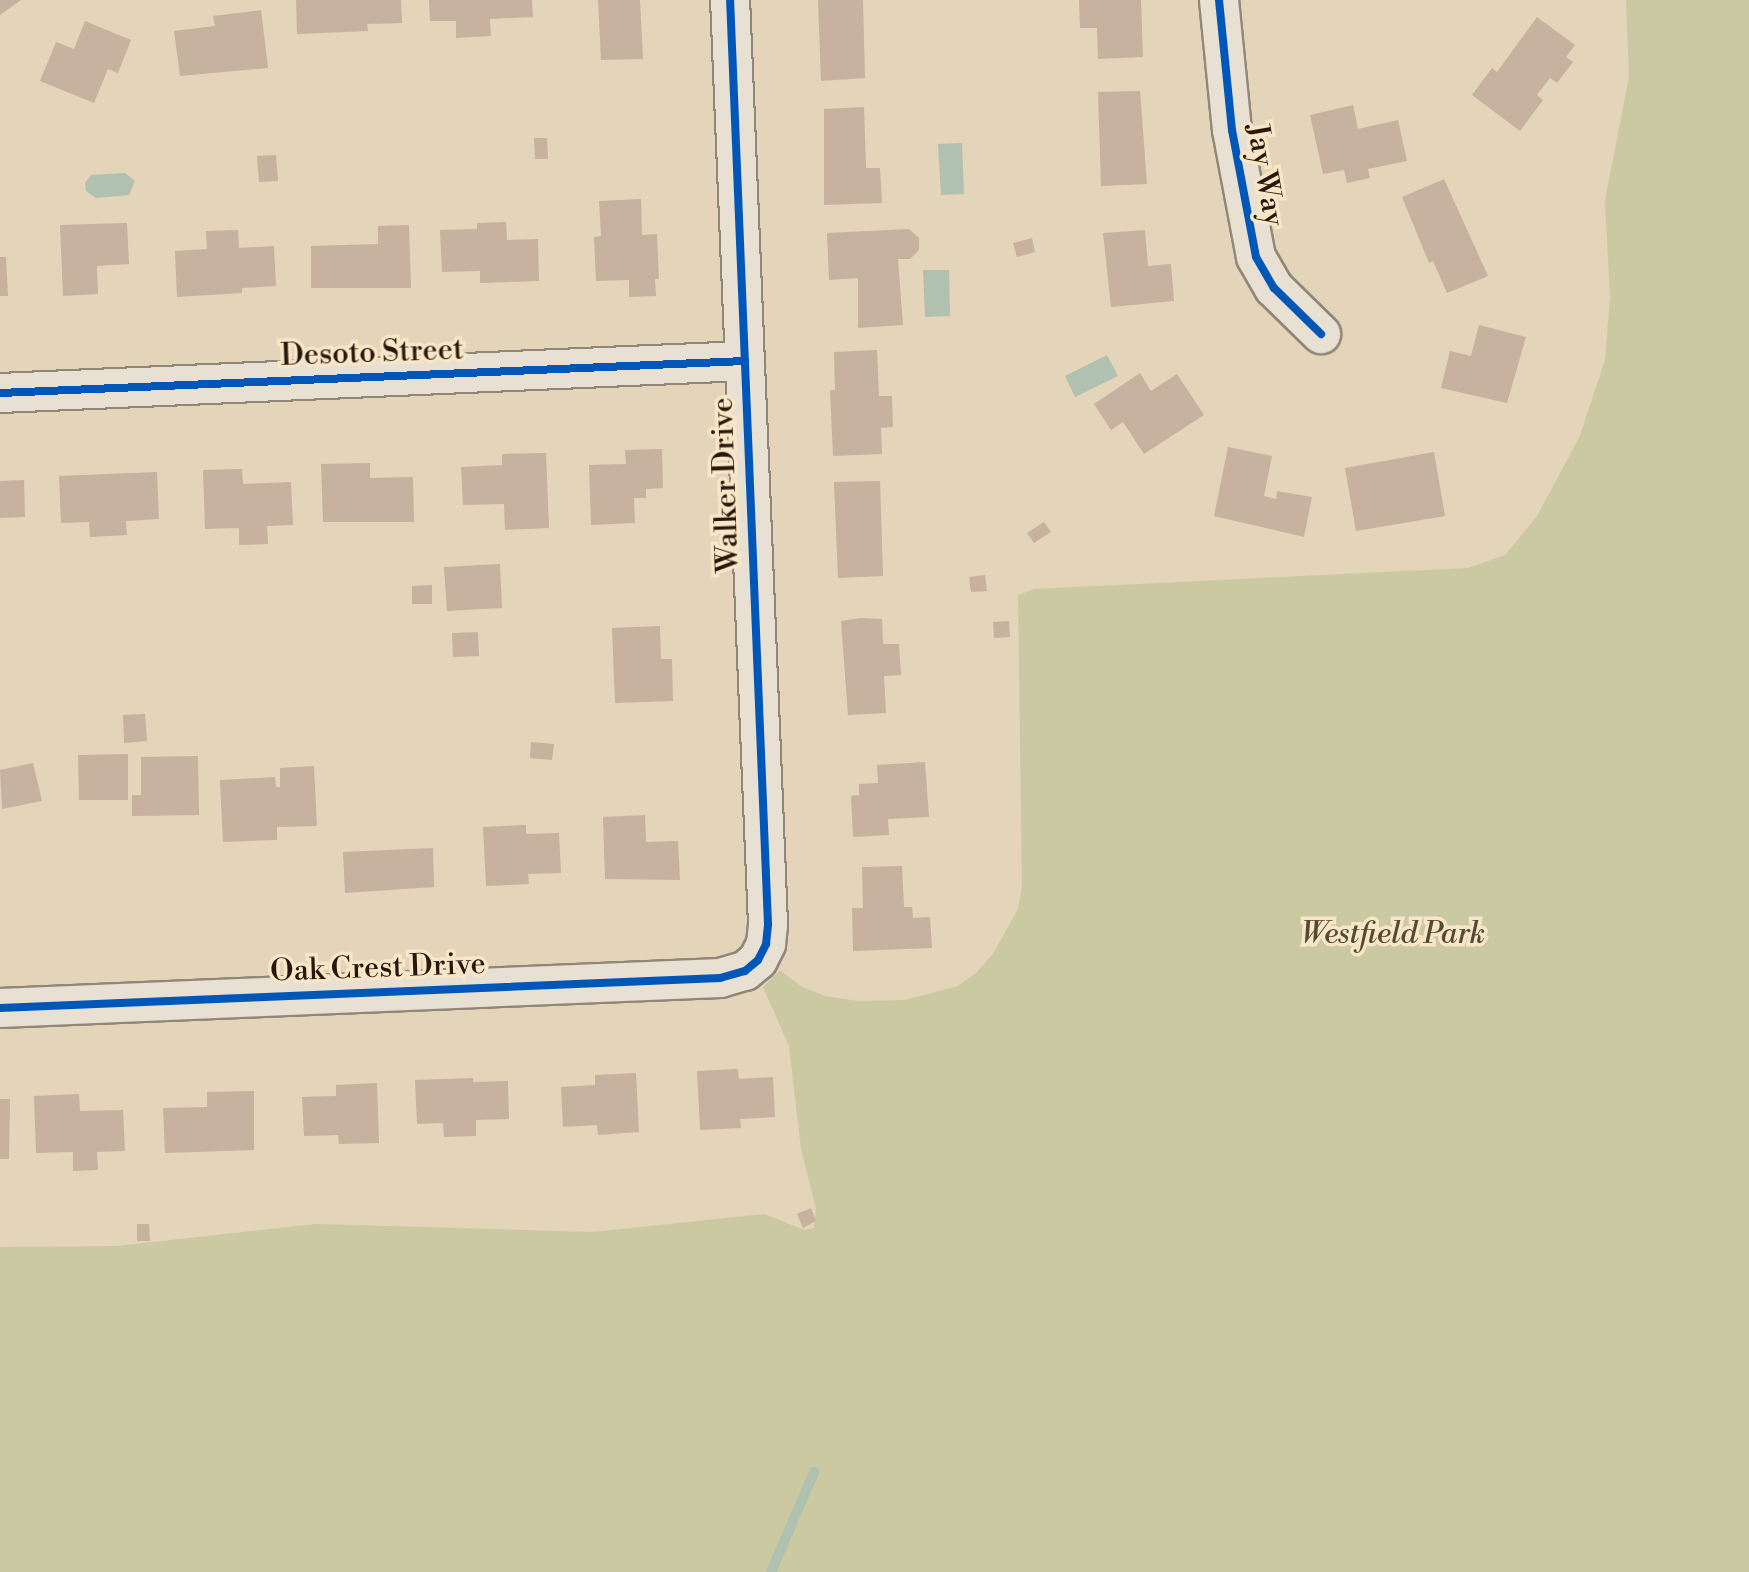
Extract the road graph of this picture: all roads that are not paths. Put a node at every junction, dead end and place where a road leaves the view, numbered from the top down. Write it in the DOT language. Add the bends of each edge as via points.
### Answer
graph roads {
  1 [pos="730,0"];
  2 [pos="1219,0"];
  3 [pos="1321,334"];
  4 [pos="745,361"];
  5 [pos="0,393"];
  6 [pos="755,964"];
  7 [pos="0,1008"];
  1 -- 4 [label="street, Walker Drive"];
  2 -- 3 [label="street, Jay Way" via="1232,130 1256,257 1269,283"];
  4 -- 5 [label="street, Desoto Street"];
  4 -- 6 [label="street, Walker Drive" via="768,924 764,950"];
  6 -- 7 [label="street, Oak Crest Drive" via="720,978"];
}
